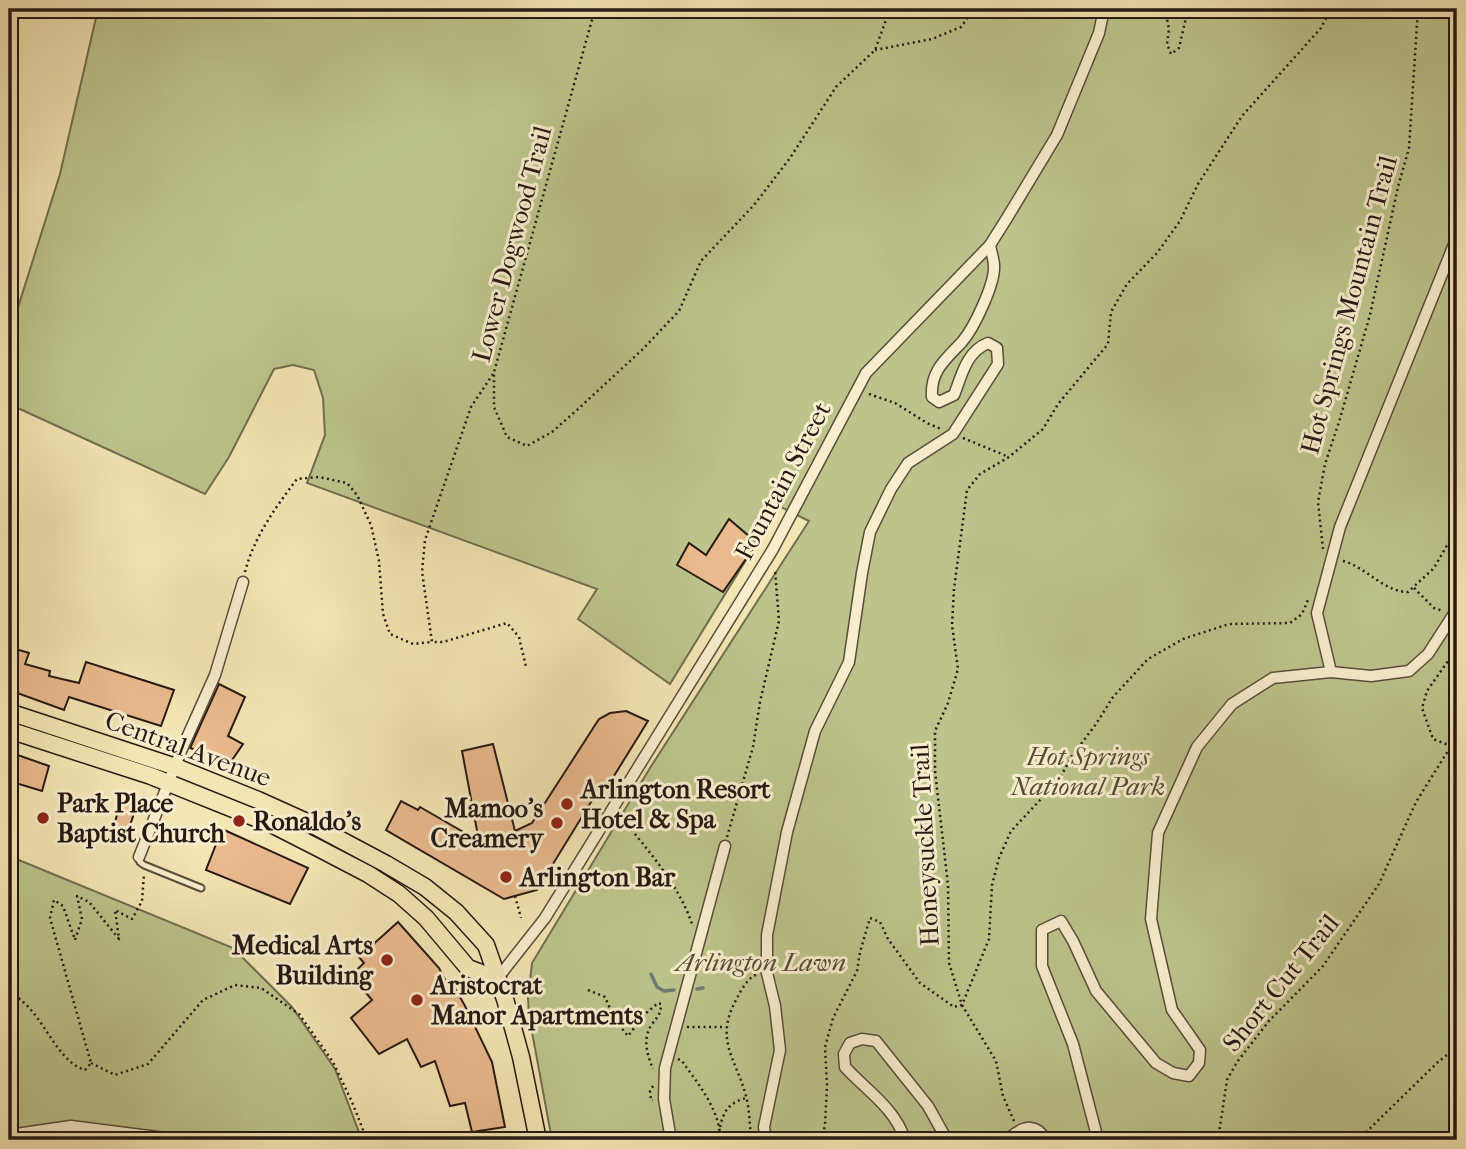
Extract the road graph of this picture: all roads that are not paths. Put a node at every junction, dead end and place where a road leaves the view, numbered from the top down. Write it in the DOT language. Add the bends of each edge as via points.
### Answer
graph roads {
  1 [pos="1104,9"];
  2 [pos="1457,237"];
  3 [pos="990,245"];
  4 [pos="243,582"];
  5 [pos="1456,612"];
  6 [pos="1331,672"];
  7 [pos="9,712"];
  8 [pos="9,730"];
  9 [pos="176,767"];
  10 [pos="169,784"];
  11 [pos="725,846"];
  12 [pos="141,861"];
  13 [pos="201,888"];
  14 [pos="497,979"];
  15 [pos="9,1135"];
  16 [pos="181,1140"];
  17 [pos="538,1140"];
  18 [pos="671,1140"];
  19 [pos="766,1140"];
  20 [pos="905,1140"];
  21 [pos="947,1140"];
  22 [pos="1012,1140"];
  23 [pos="1046,1140"];
  24 [pos="1098,1140"];
  1 -- 3 [label="street, Fountain Street" via="1099,33 1057,135"];
  2 -- 6 [label="street" via="1340,527 1317,613"];
  3 -- 14 [label="street, Fountain Street" via="866,373 773,549 545,918"];
  3 -- 19 [label="street" via="995,268 986,298 964,339 940,363 931,385 932,397 939,402 954,395 977,347 988,342 997,348 998,364 953,434 908,463 870,532 849,662 815,731 788,832 766,935 767,973 780,1050 764,1127"];
  4 -- 9 [label="street" via="215,675"];
  5 -- 6 [label="street" via="1428,654 1409,671 1371,676"];
  6 -- 24 [label="street" via="1273,678 1232,704 1197,747 1158,833 1151,919 1172,1010 1200,1050 1199,1063 1189,1076 1156,1063 1096,991 1062,921 1042,930 1042,966 1073,1044"];
  7 -- 9 [label="main road, Central Avenue"];
  8 -- 10 [label="main road, Central Avenue"];
  9 -- 10 [label="street"];
  9 -- 14 [label="main road, Central Avenue" via="309,823 425,887 486,945"];
  10 -- 12 [label="street"];
  10 -- 14 [label="main road, Central Avenue" via="273,825 368,874 426,918 468,968"];
  11 -- 18 [label="street" via="668,1055 663,1084"];
  12 -- 13 [label="lane"];
  14 -- 17 [label="main road, Central Avenue" via="521,1057"];
  15 -- 16 [label="street" via="71,1126"];
  20 -- 21 [label="street" via="890,1110 845,1067 844,1054 850,1043 876,1041 929,1106"];
  22 -- 23 [label="street" via="1028,1127 1038,1129"];
}
